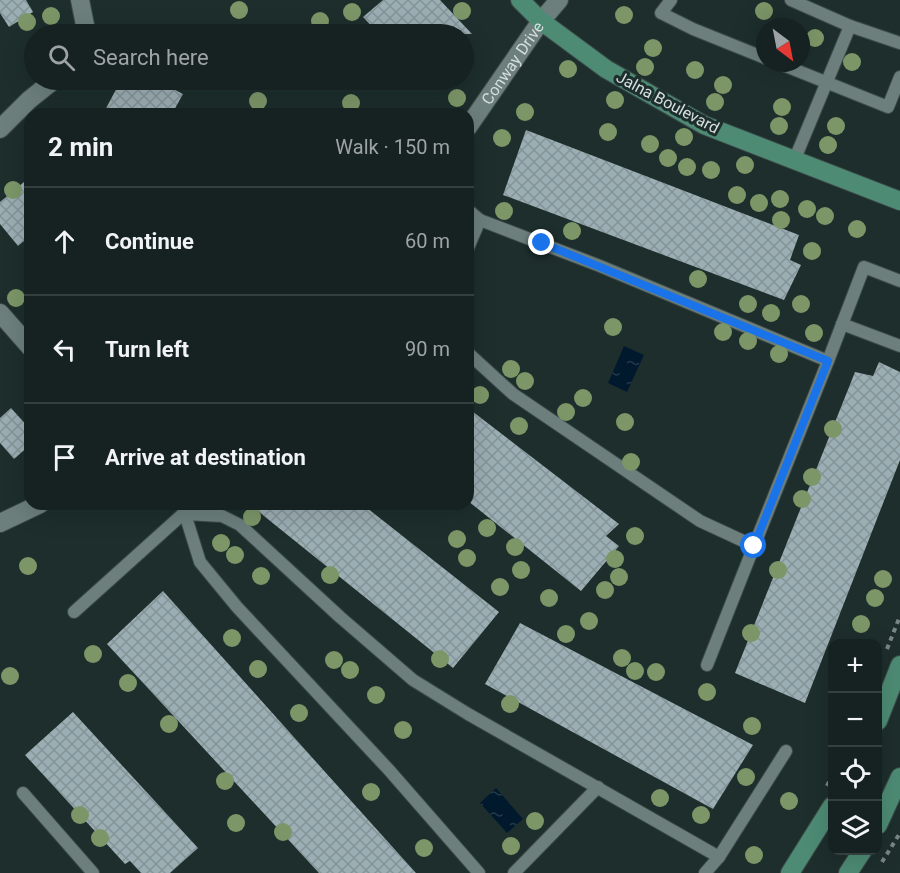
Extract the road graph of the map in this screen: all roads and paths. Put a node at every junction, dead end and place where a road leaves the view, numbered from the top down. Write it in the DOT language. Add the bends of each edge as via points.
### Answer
graph roads {
  1 [pos="80,0"];
  2 [pos="520,0"];
  3 [pos="559,0"];
  4 [pos="671,0"];
  5 [pos="791,0"];
  6 [pos="541,21"];
  7 [pos="85,24"];
  8 [pos="850,26"];
  9 [pos="900,43"];
  10 [pos="756,54"];
  11 [pos="800,72"];
  12 [pos="900,77"];
  13 [pos="827,83"];
  14 [pos="42,90"];
  15 [pos="474,118"];
  16 [pos="0,129"];
  17 [pos="794,161"];
  18 [pos="900,201"];
  19 [pos="474,215"];
  20 [pos="480,220"];
  21 [pos="474,234"];
  22 [pos="900,281"];
  23 [pos="0,314"];
  24 [pos="842,324"];
  25 [pos="24,340"];
  26 [pos="900,346"];
  27 [pos="474,358"];
  28 [pos="828,361"];
  29 [pos="27,510"];
  30 [pos="189,510"];
  31 [pos="185,514"];
  32 [pos="0,523"];
  33 [pos="754,546"];
  34 [pos="74,612"];
  35 [pos="900,616"];
  36 [pos="885,654"];
  37 [pos="707,665"];
  38 [pos="900,665"];
  39 [pos="882,711"];
  40 [pos="786,751"];
  41 [pos="900,777"];
  42 [pos="598,787"];
  43 [pos="23,792"];
  44 [pos="828,812"];
  45 [pos="882,816"];
  46 [pos="900,833"];
  47 [pos="860,855"];
  48 [pos="719,856"];
  49 [pos="882,863"];
  50 [pos="93,873"];
  51 [pos="478,873"];
  52 [pos="514,873"];
  53 [pos="705,873"];
  54 [pos="790,873"];
  55 [pos="848,873"];
  1 -- 7 [label="street"];
  2 -- 6 [label="street, Jalna Boulevard"];
  3 -- 6 [label="street, Conway Drive"];
  4 -- 10 [label="lane" via="661,13"];
  5 -- 8 [label="lane"];
  6 -- 15 [label="street, Conway Drive"];
  6 -- 17 [label="street, Jalna Boulevard" via="606,69 704,125"];
  8 -- 9 [label="lane"];
  8 -- 13 [label="lane"];
  11 -- 13 [label="lane"];
  12 -- 13 [label="lane" via="888,107"];
  13 -- 17 [label="lane"];
  14 -- 16 [label="street"];
  17 -- 18 [label="street, Jalna Boulevard"];
  19 -- 20 [label="lane"];
  20 -- 21 [label="lane"];
  20 -- 28 [label="lane"];
  22 -- 24 [label="lane" via="864,267"];
  23 -- 25 [label="street"];
  24 -- 26 [label="lane"];
  24 -- 28 [label="lane"];
  27 -- 33 [label="lane" via="513,394 691,515"];
  28 -- 33 [label="lane"];
  29 -- 32 [label="street"];
  30 -- 31 [label="lane"];
  31 -- 34 [label="lane"];
  31 -- 42 [label="lane" via="222,516 240,525 413,680"];
  31 -- 51 [label="lane" via="200,562 207,571"];
  33 -- 37 [label="lane"];
  35 -- 36 [label="path"];
  38 -- 39 [label="street"];
  40 -- 48 [label="lane"];
  41 -- 45 [label="street"];
  42 -- 48 [label="lane"];
  42 -- 52 [label="lane"];
  43 -- 50 [label="lane"];
  44 -- 54 [label="street"];
  46 -- 49 [label="path"];
  47 -- 55 [label="street"];
  48 -- 53 [label="lane"];
}
